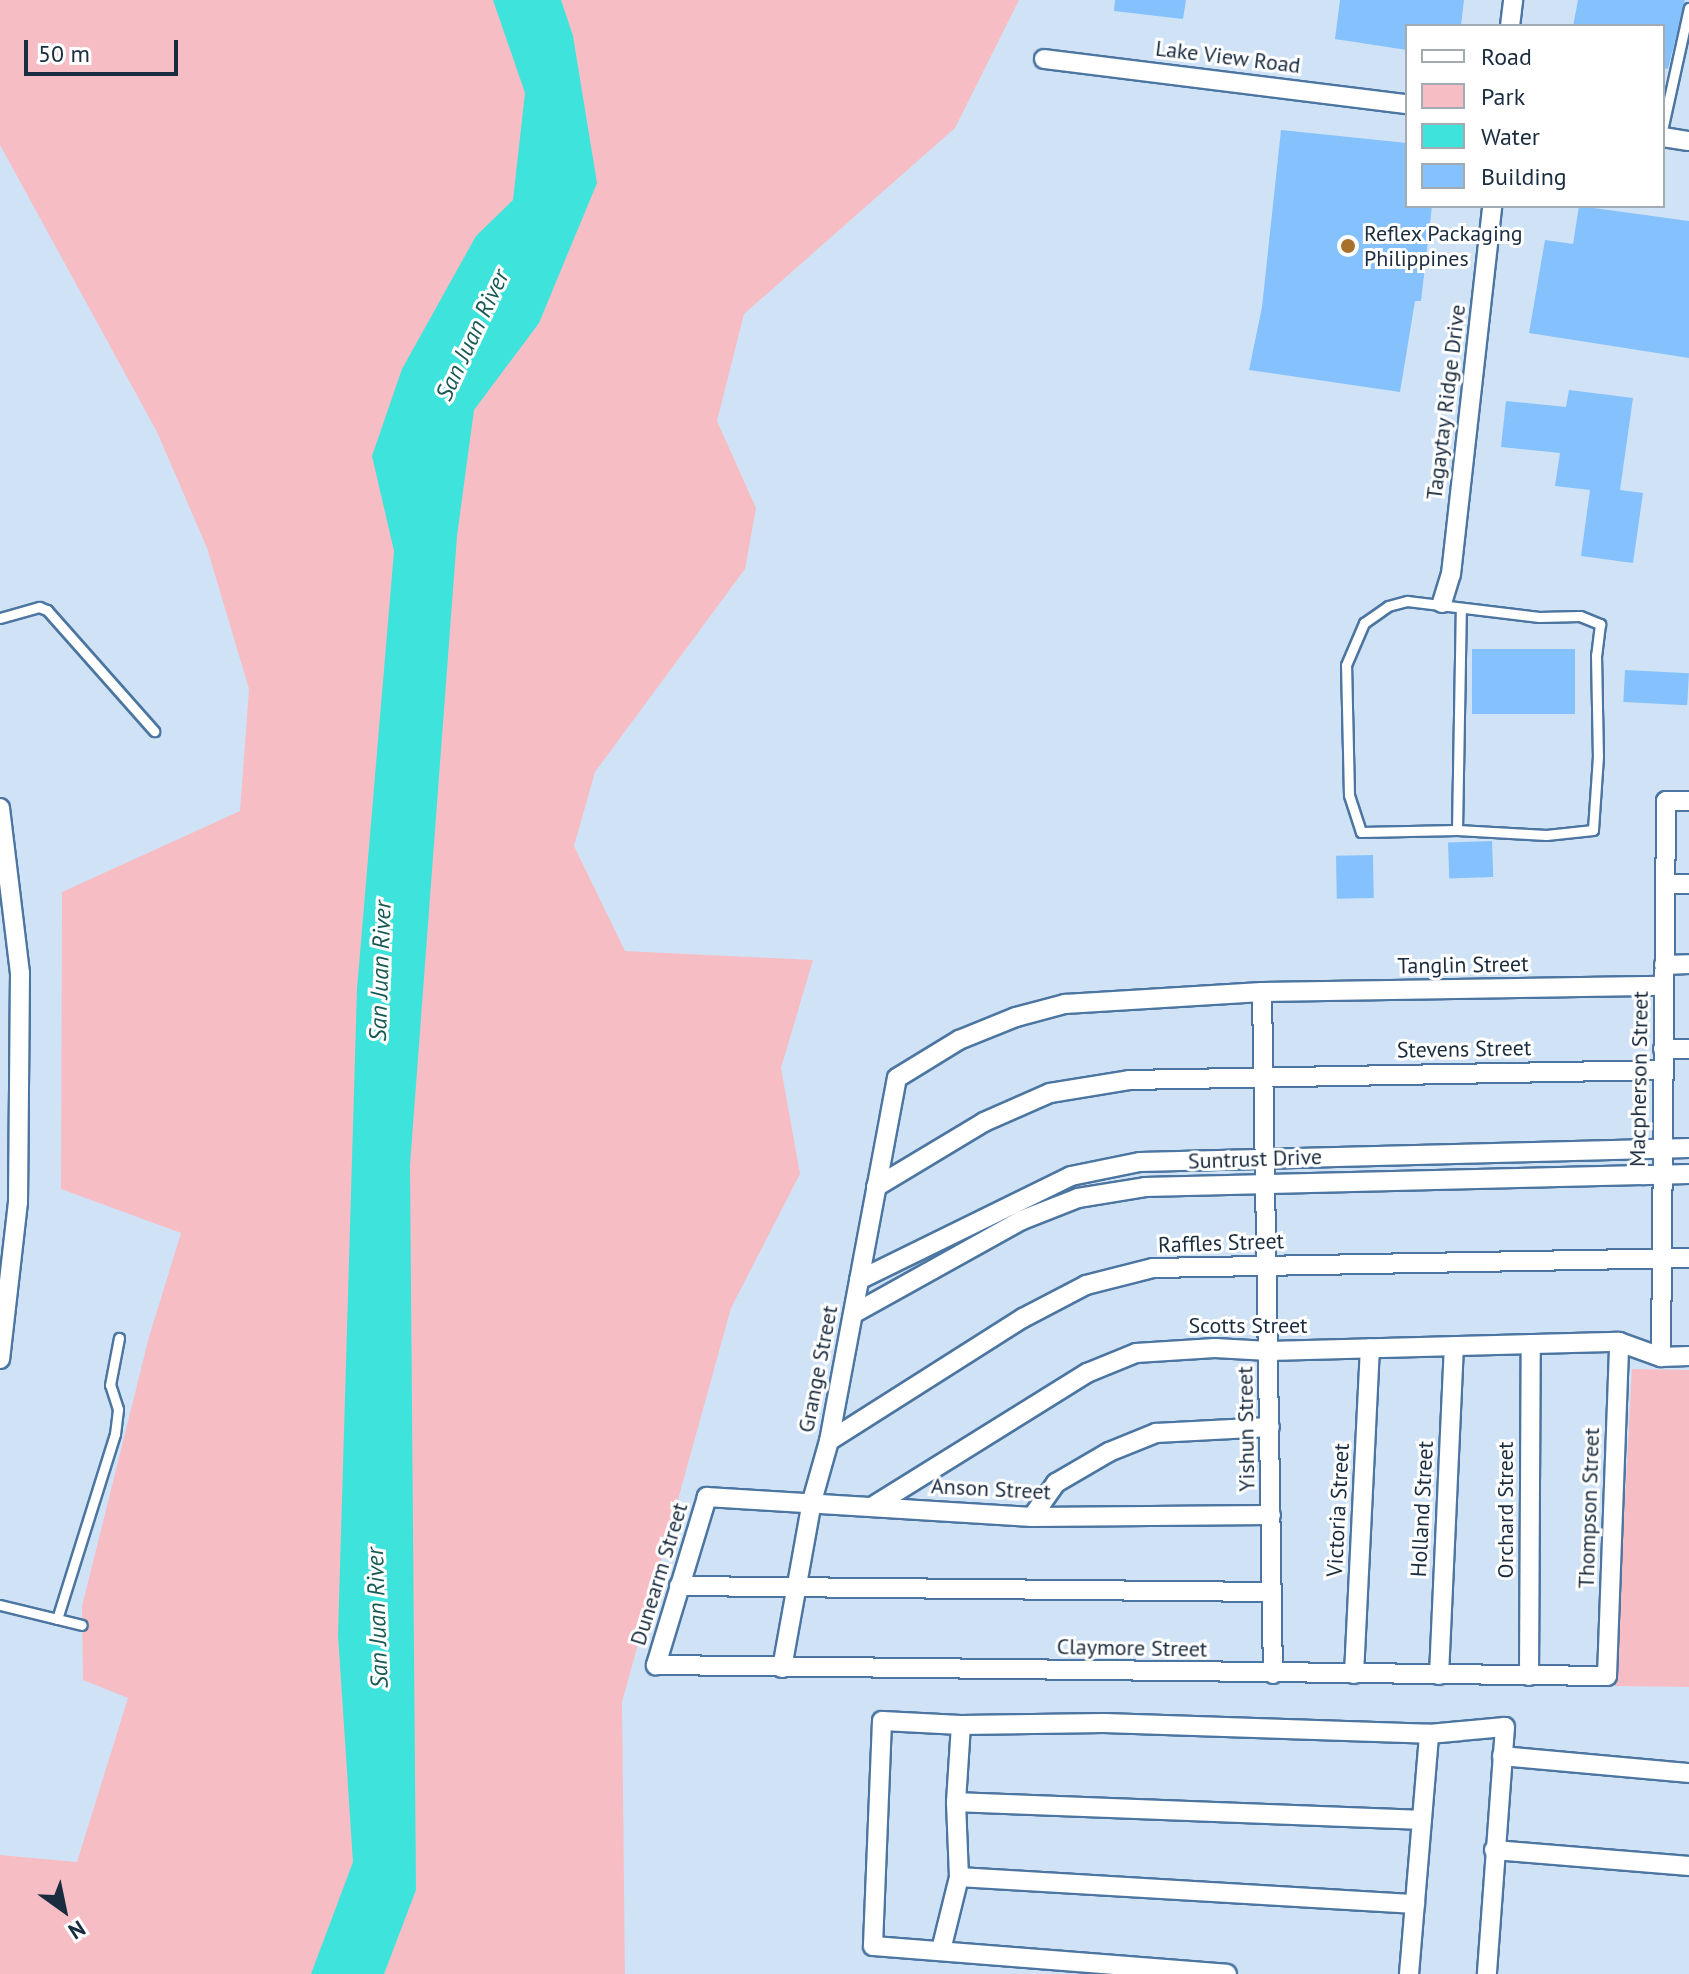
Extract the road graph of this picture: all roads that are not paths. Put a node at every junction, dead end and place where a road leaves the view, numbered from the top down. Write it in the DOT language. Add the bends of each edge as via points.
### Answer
graph roads {
  1 [pos="1513,0"];
  2 [pos="1689,8"];
  3 [pos="1510,24"];
  4 [pos="1044,59"];
  5 [pos="1405,104"];
  6 [pos="1665,117"];
  7 [pos="1665,137"];
  8 [pos="1689,141"];
  9 [pos="1492,208"];
  10 [pos="1452,606"];
  11 [pos="0,618"];
  12 [pos="154,731"];
  13 [pos="1689,801"];
  14 [pos="0,808"];
  15 [pos="1457,830"];
  16 [pos="1665,884"];
  17 [pos="1689,884"];
  18 [pos="1689,964"];
  19 [pos="1664,965"];
  20 [pos="1664,986"];
  21 [pos="1262,992"];
  22 [pos="1663,1049"];
  23 [pos="1689,1049"];
  24 [pos="1663,1070"];
  25 [pos="1266,1075"];
  26 [pos="897,1078"];
  27 [pos="1689,1148"];
  28 [pos="1662,1149"];
  29 [pos="1267,1158"];
  30 [pos="1661,1174"];
  31 [pos="1689,1174"];
  32 [pos="1267,1182"];
  33 [pos="876,1187"];
  34 [pos="1660,1257"];
  35 [pos="1689,1258"];
  36 [pos="1268,1265"];
  37 [pos="859,1280"];
  38 [pos="853,1314"];
  39 [pos="119,1338"];
  40 [pos="1619,1342"];
  41 [pos="1531,1344"];
  42 [pos="1454,1346"];
  43 [pos="1370,1348"];
  44 [pos="1269,1351"];
  45 [pos="1689,1356"];
  46 [pos="1661,1357"];
  47 [pos="0,1359"];
  48 [pos="1270,1427"];
  49 [pos="829,1441"];
  50 [pos="707,1497"];
  51 [pos="812,1501"];
  52 [pos="875,1505"];
  53 [pos="1271,1515"];
  54 [pos="1032,1517"];
  55 [pos="679,1586"];
  56 [pos="796,1587"];
  57 [pos="1272,1592"];
  58 [pos="0,1605"];
  59 [pos="57,1619"];
  60 [pos="82,1625"];
  61 [pos="656,1665"];
  62 [pos="782,1668"];
  63 [pos="1273,1674"];
  64 [pos="1354,1674"];
  65 [pos="1439,1675"];
  66 [pos="1529,1676"];
  67 [pos="1607,1676"];
  68 [pos="961,1725"];
  69 [pos="1429,1734"];
  70 [pos="1502,1756"];
  71 [pos="1689,1773"];
  72 [pos="956,1802"];
  73 [pos="1422,1820"];
  74 [pos="1494,1850"];
  75 [pos="1689,1866"];
  76 [pos="959,1877"];
  77 [pos="1415,1904"];
  78 [pos="941,1950"];
  79 [pos="1227,1974"];
  80 [pos="1409,1974"];
  81 [pos="1487,1974"];
  1 -- 3 [label="street"];
  2 -- 6 [label="lane"];
  4 -- 5 [label="street, Lake View Road"];
  7 -- 8 [label="street"];
  9 -- 10 [label="street, Tagaytay Ridge Drive" via="1451,574"];
  10 -- 15 [label="lane"];
  10 -- 15 [label="lane" via="1407,601 1388,606 1364,623 1346,665 1349,795 1361,832"];
  10 -- 15 [label="lane" via="1539,617 1580,616 1600,624 1593,830 1546,835"];
  11 -- 12 [label="lane" via="39,607 47,610"];
  13 -- 16 [label="street, Macpherson Street" via="1666,801"];
  14 -- 47 [label="street" via="20,973 18,1202"];
  16 -- 17 [label="street"];
  16 -- 19 [label="street, Macpherson Street"];
  18 -- 19 [label="street"];
  19 -- 20 [label="street, Macpherson Street"];
  20 -- 21 [label="street, Tanglin Street"];
  20 -- 22 [label="street, Macpherson Street"];
  21 -- 25 [label="street, Yishun Street"];
  21 -- 26 [label="street, Tanglin Street" via="1065,1004 959,1040"];
  22 -- 23 [label="street"];
  22 -- 24 [label="street, Macpherson Street"];
  24 -- 25 [label="street, Stevens Street"];
  24 -- 28 [label="street, Macpherson Street"];
  25 -- 29 [label="street, Yishun Street"];
  25 -- 33 [label="street, Stevens Street" via="1129,1080 1050,1093 984,1122"];
  26 -- 33 [label="street, Grange Street"];
  27 -- 28 [label="street, Suntrust Drive"];
  28 -- 29 [label="street, Suntrust Drive"];
  28 -- 30 [label="street, Macpherson Street"];
  29 -- 32 [label="street, Yishun Street"];
  29 -- 37 [label="street, Suntrust Drive" via="1140,1162 1071,1176"];
  30 -- 31 [label="street, Suntrust Drive"];
  30 -- 32 [label="street, Suntrust Drive"];
  30 -- 34 [label="street, Macpherson Street"];
  32 -- 36 [label="street, Yishun Street"];
  32 -- 38 [label="street, Suntrust Drive" via="1145,1187 1078,1198 1022,1220"];
  33 -- 37 [label="street, Grange Street"];
  34 -- 35 [label="street, Raffles Street"];
  34 -- 36 [label="street, Raffles Street"];
  34 -- 46 [label="street, Macpherson Street"];
  36 -- 44 [label="street, Yishun Street"];
  36 -- 49 [label="street, Raffles Street" via="1153,1268 1086,1285 1023,1318"];
  37 -- 38 [label="street, Grange Street"];
  38 -- 49 [label="street, Grange Street"];
  39 -- 59 [label="lane" via="110,1385 118,1409 115,1434"];
  40 -- 41 [label="street, Scotts Street"];
  40 -- 46 [label="street, Scotts Street"];
  40 -- 67 [label="street, Thompson Street"];
  41 -- 42 [label="street, Scotts Street"];
  41 -- 66 [label="street, Orchard Street"];
  42 -- 43 [label="street, Scotts Street"];
  42 -- 65 [label="street, Holland Street"];
  43 -- 44 [label="street, Scotts Street"];
  43 -- 64 [label="street, Victoria Street"];
  44 -- 48 [label="street, Yishun Street"];
  44 -- 52 [label="street, Scotts Street" via="1136,1353 1087,1373"];
  45 -- 46 [label="street"];
  48 -- 53 [label="street, Yishun Street"];
  48 -- 54 [label="street" via="1156,1433 1109,1452 1056,1483"];
  49 -- 51 [label="street, Grange Street"];
  50 -- 51 [label="street, Anson Street"];
  50 -- 55 [label="street, Dunearm Street"];
  51 -- 52 [label="street, Anson Street"];
  51 -- 56 [label="street, Grange Street"];
  52 -- 54 [label="street, Anson Street"];
  53 -- 54 [label="street, Anson Street"];
  53 -- 57 [label="street, Yishun Street"];
  55 -- 56 [label="street"];
  55 -- 61 [label="street, Dunearm Street"];
  56 -- 57 [label="street"];
  56 -- 62 [label="street, Grange Street"];
  57 -- 63 [label="street, Yishun Street"];
  58 -- 59 [label="lane"];
  59 -- 60 [label="lane"];
  61 -- 62 [label="street, Claymore Street"];
  62 -- 63 [label="street, Claymore Street"];
  63 -- 64 [label="street, Claymore Street"];
  64 -- 65 [label="street, Claymore Street"];
  65 -- 66 [label="street, Claymore Street"];
  66 -- 67 [label="street, Claymore Street"];
  68 -- 69 [label="street" via="1104,1723"];
  68 -- 72 [label="street"];
  68 -- 78 [label="street" via="882,1721 873,1946"];
  69 -- 70 [label="street" via="1505,1727"];
  69 -- 73 [label="street"];
  70 -- 71 [label="street"];
  70 -- 74 [label="street"];
  72 -- 73 [label="street"];
  72 -- 76 [label="street"];
  73 -- 77 [label="street"];
  74 -- 75 [label="street"];
  74 -- 81 [label="street"];
  76 -- 77 [label="street"];
  76 -- 78 [label="street"];
  77 -- 80 [label="street"];
  78 -- 79 [label="street"];
}
